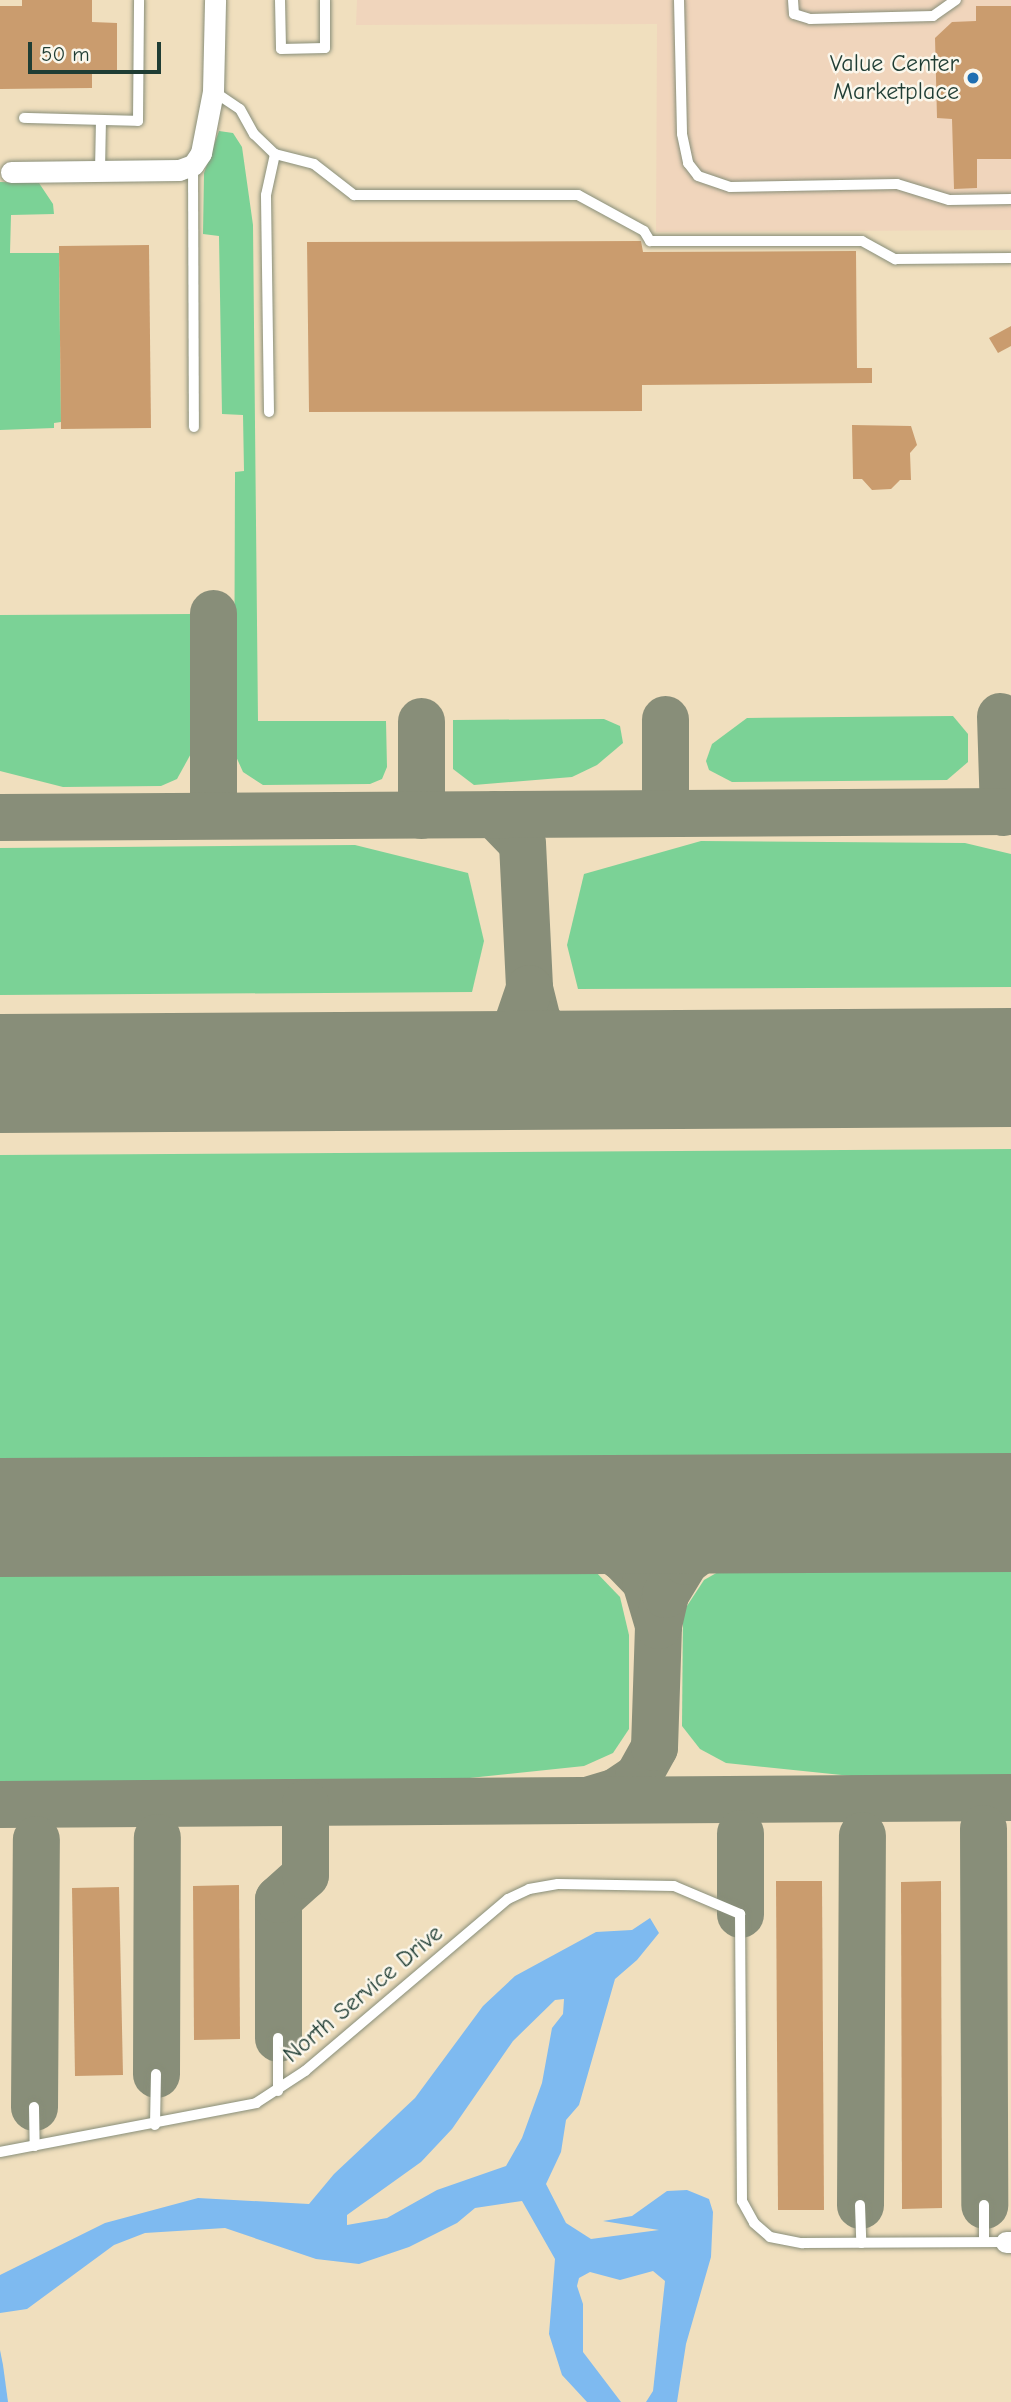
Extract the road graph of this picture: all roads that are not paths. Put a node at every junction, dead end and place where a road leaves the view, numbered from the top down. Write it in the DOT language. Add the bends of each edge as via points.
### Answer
graph roads {
  1 [pos="139,0"];
  2 [pos="215,0"];
  3 [pos="280,0"];
  4 [pos="325,0"];
  5 [pos="679,0"];
  6 [pos="793,0"];
  7 [pos="956,0"];
  8 [pos="214,90"];
  9 [pos="24,118"];
  10 [pos="101,120"];
  11 [pos="275,154"];
  12 [pos="192,166"];
  13 [pos="100,170"];
  14 [pos="6,172"];
  15 [pos="1011,199"];
  16 [pos="1011,258"];
  17 [pos="269,412"];
  18 [pos="194,427"];
  19 [pos="278,2038"];
  20 [pos="156,2074"];
  21 [pos="278,2091"];
  22 [pos="34,2107"];
  23 [pos="155,2124"];
  24 [pos="35,2146"];
  25 [pos="0,2152"];
  26 [pos="860,2205"];
  27 [pos="984,2205"];
  28 [pos="985,2242"];
  29 [pos="1009,2242"];
  30 [pos="860,2244"];
  1 -- 10 [label="lane" via="138,121"];
  2 -- 8 [label="street"];
  3 -- 4 [label="lane" via="281,49 325,48"];
  5 -- 15 [label="lane" via="682,134 688,163 698,176 730,187 897,184 949,200"];
  6 -- 7 [label="lane" via="794,14 810,19 926,17"];
  8 -- 11 [label="lane" via="240,109 254,134"];
  8 -- 12 [label="street" via="201,153"];
  9 -- 10 [label="lane"];
  10 -- 13 [label="lane"];
  11 -- 16 [label="lane" via="314,164 354,195 367,197 578,195 643,231 650,242 862,241 895,260"];
  11 -- 17 [label="lane" via="266,195"];
  12 -- 13 [label="street"];
  12 -- 18 [label="lane"];
  13 -- 14 [label="street"];
  19 -- 21 [label="lane"];
  20 -- 23 [label="lane"];
  21 -- 23 [label="lane, North Service Drive" via="256,2103"];
  21 -- 30 [label="lane, North Service Drive" via="508,1899 529,1889 558,1884 674,1886 740,1914 742,2201 770,2237 802,2244"];
  22 -- 24 [label="lane"];
  23 -- 24 [label="lane, North Service Drive"];
  24 -- 25 [label="lane, North Service Drive"];
  26 -- 30 [label="lane"];
  27 -- 28 [label="lane"];
  28 -- 29 [label="lane"];
  28 -- 30 [label="lane"];
}
